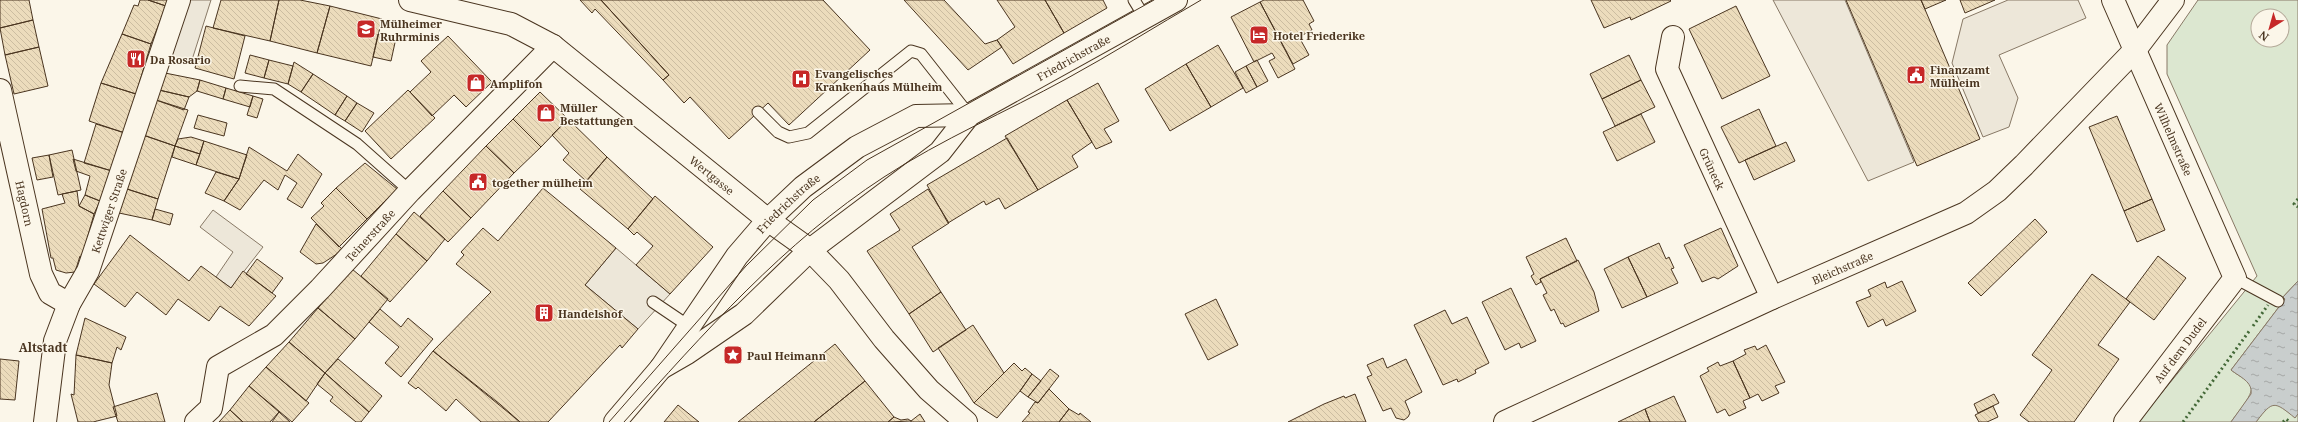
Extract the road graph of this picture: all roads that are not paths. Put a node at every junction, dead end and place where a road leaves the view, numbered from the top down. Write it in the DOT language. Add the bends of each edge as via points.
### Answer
graph roads {
  1 [pos="178,0"];
  2 [pos="410,0"];
  3 [pos="1134,0"];
  4 [pos="1176,0"];
  5 [pos="2114,0"];
  6 [pos="2173,0"];
  7 [pos="1145,18"];
  8 [pos="1673,37"];
  9 [pos="553,46"];
  10 [pos="2135,50"];
  11 [pos="240,86"];
  12 [pos="0,90"];
  13 [pos="758,112"];
  14 [pos="970,115"];
  15 [pos="410,191"];
  16 [pos="768,220"];
  17 [pos="810,250"];
  18 [pos="2235,278"];
  19 [pos="1772,298"];
  20 [pos="2278,301"];
  21 [pos="653,302"];
  22 [pos="69,304"];
  23 [pos="690,327"];
  24 [pos="661,368"];
  25 [pos="46,422"];
  26 [pos="196,422"];
  27 [pos="615,422"];
  28 [pos="966,422"];
  29 [pos="1505,422"];
  30 [pos="2125,422"];
  1 -- 22 [label="street, Kettwiger Straße" via="88,271"];
  2 -- 9 [label="street, Wertgasse" via="511,24"];
  3 -- 7 [label="lane"];
  4 -- 7 [label="street, Friedrichstraße"];
  5 -- 10 [label="street, Wilhelmstraße"];
  6 -- 10 [label="street, Bleichstraße"];
  7 -- 14 [label="street, Friedrichstraße"];
  8 -- 19 [label="street, Grüneck" via="1667,69"];
  9 -- 15 [label="street, Teinerstraße"];
  9 -- 16 [label="street, Wertgasse"];
  10 -- 18 [label="street, Wilhelmstraße"];
  10 -- 19 [label="street, Bleichstraße" via="2007,183 1971,210"];
  11 -- 15 [label="lane" via="274,89 357,144"];
  12 -- 22 [label="street, Hagdorn" via="41,274 50,293"];
  13 -- 14 [label="lane" via="778,132 789,137 808,133 911,51 921,54"];
  14 -- 16 [label="street, Friedrichstraße" via="916,116 909,119 857,147 803,187"];
  14 -- 17 [label="street, Friedrichstraße" via="940,152"];
  15 -- 26 [label="street, Teinerstraße" via="274,335 218,367 211,408"];
  16 -- 17 [label="street, Wertgasse"];
  16 -- 23 [label="street, Friedrichstraße" via="737,256"];
  17 -- 24 [label="street, Friedrichstraße" via="744,314"];
  17 -- 28 [label="street, Wertgasse" via="839,280 884,339 929,390"];
  18 -- 20 [label="lane"];
  18 -- 30 [label="street, Auf dem Dudel"];
  19 -- 29 [label="street, Bleichstraße"];
  21 -- 23 [label="lane"];
  22 -- 25 [label="street, Kettwiger Straße" via="55,341"];
  23 -- 24 [label="street, Friedrichstraße"];
  24 -- 27 [label="street, Friedrichstraße"];
}
